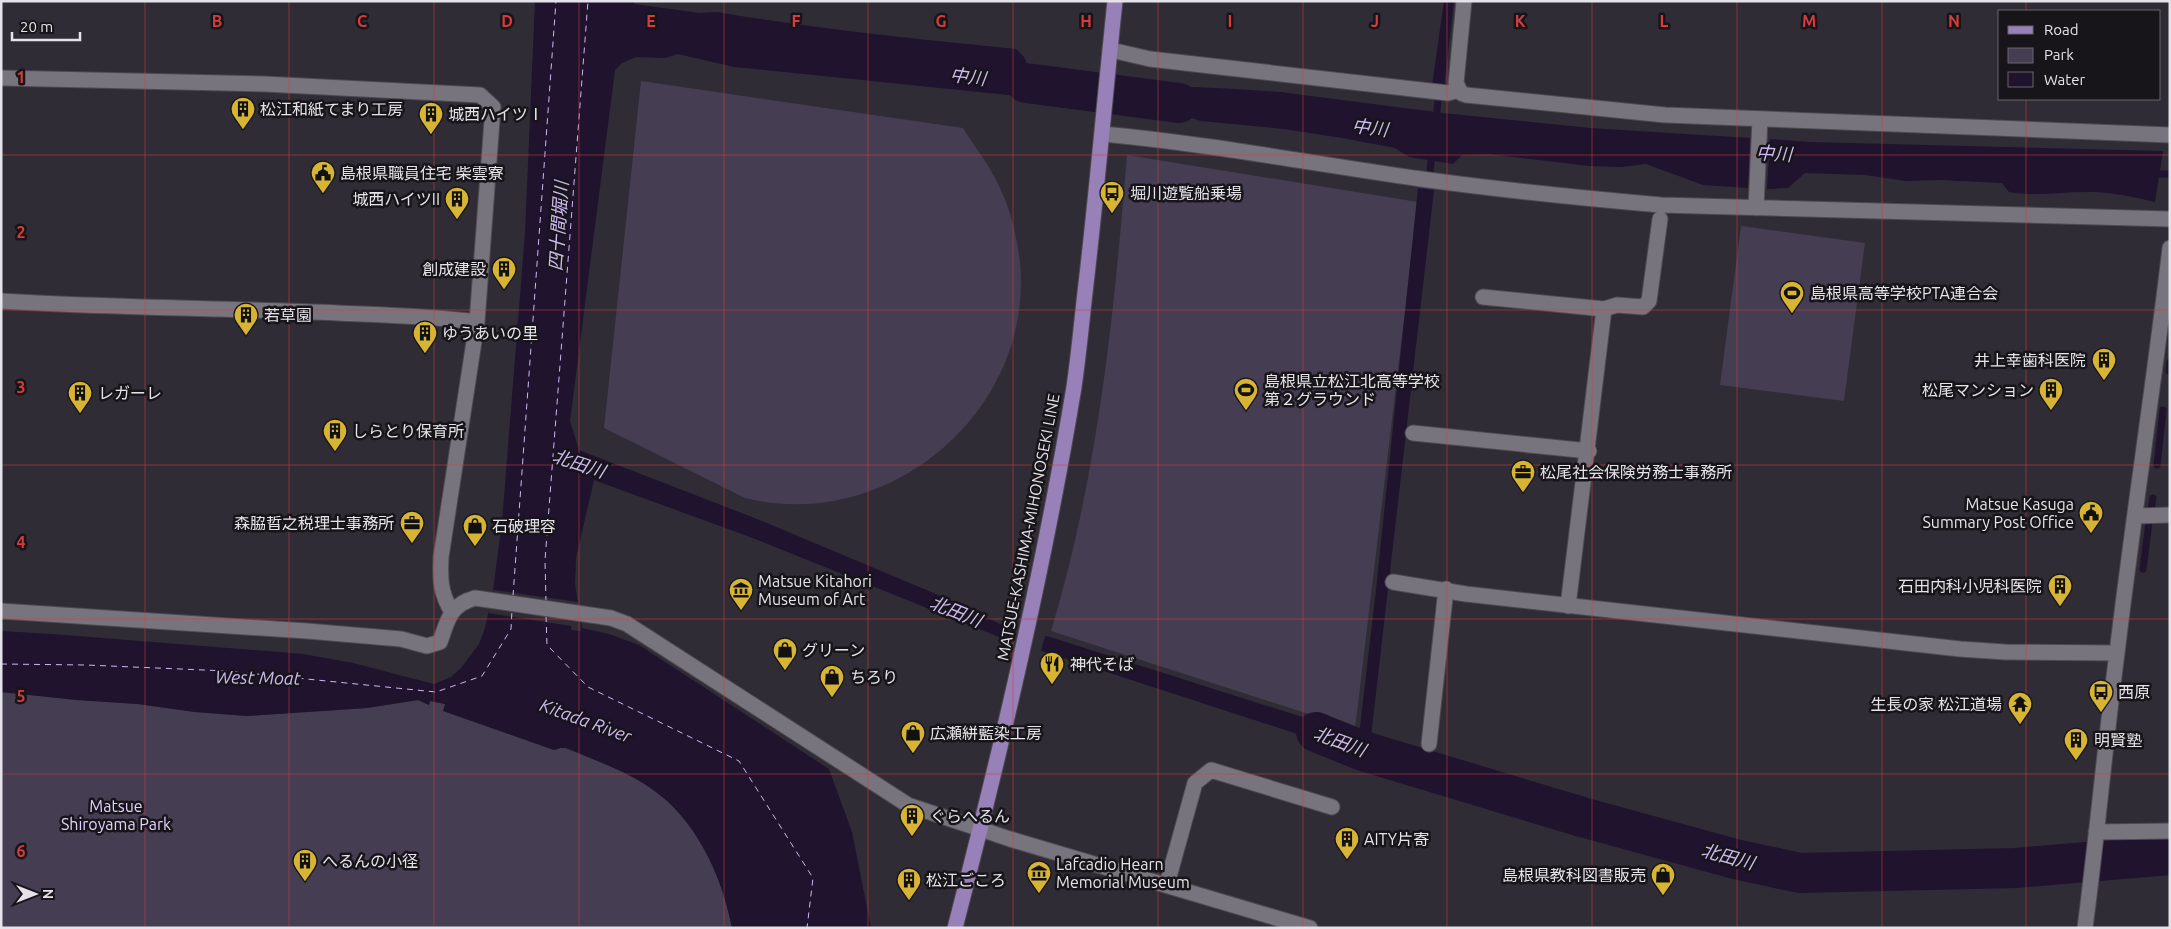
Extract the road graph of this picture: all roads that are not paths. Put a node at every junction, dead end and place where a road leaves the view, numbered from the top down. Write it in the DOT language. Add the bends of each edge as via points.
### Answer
graph roads {
  1 [pos="1115,1"];
  2 [pos="1464,1"];
  3 [pos="1110,53"];
  4 [pos="1,78"];
  5 [pos="1447,92"];
  6 [pos="1759,124"];
  7 [pos="1103,130"];
  8 [pos="2170,135"];
  9 [pos="1756,204"];
  10 [pos="1660,219"];
  11 [pos="2170,219"];
  12 [pos="2170,248"];
  13 [pos="1483,297"];
  14 [pos="1,301"];
  15 [pos="1604,309"];
  16 [pos="478,322"];
  17 [pos="2165,330"];
  18 [pos="1413,434"];
  19 [pos="1589,451"];
  20 [pos="2170,515"];
  21 [pos="2136,516"];
  22 [pos="1393,582"];
  23 [pos="1446,589"];
  24 [pos="1568,606"];
  25 [pos="1,611"];
  26 [pos="452,612"];
  27 [pos="2117,653"];
  28 [pos="1429,744"];
  29 [pos="1332,807"];
  30 [pos="981,828"];
  31 [pos="2170,831"];
  32 [pos="2096,832"];
  33 [pos="1166,884"];
  34 [pos="1304,927"];
  35 [pos="955,928"];
  36 [pos="2084,928"];
  1 -- 3 [label="main road, MATSUE-KASHIMA-MIHONOSEKI LINE"];
  2 -- 5 [label="street" via="1456,83"];
  3 -- 5 [label="street"];
  3 -- 7 [label="main road, MATSUE-KASHIMA-MIHONOSEKI LINE"];
  4 -- 16 [label="street" via="264,84 480,95 493,107"];
  5 -- 6 [label="street"];
  6 -- 8 [label="street"];
  6 -- 9 [label="street"];
  7 -- 9 [label="street" via="1422,179 1592,199 1661,205"];
  7 -- 30 [label="main road, MATSUE-KASHIMA-MIHONOSEKI LINE" via="1074,385 1029,624"];
  9 -- 11 [label="street"];
  10 -- 15 [label="street" via="1650,301 1643,307 1617,305"];
  12 -- 17 [label="street"];
  13 -- 15 [label="street"];
  14 -- 16 [label="street" via="390,315"];
  15 -- 19 [label="street"];
  16 -- 26 [label="street" via="441,557 440,584 444,600"];
  17 -- 21 [label="street"];
  18 -- 19 [label="street"];
  19 -- 24 [label="street"];
  20 -- 21 [label="street"];
  21 -- 27 [label="street"];
  22 -- 23 [label="street"];
  23 -- 24 [label="street"];
  23 -- 28 [label="street"];
  24 -- 27 [label="street" via="1960,650"];
  25 -- 26 [label="street" via="307,631 401,639 427,646 440,642"];
  26 -- 30 [label="street" via="462,602 475,598 578,612 627,624 908,805"];
  27 -- 32 [label="street"];
  29 -- 33 [label="street" via="1211,770 1195,783"];
  30 -- 33 [label="street"];
  30 -- 35 [label="main road, MATSUE-KASHIMA-MIHONOSEKI LINE"];
  31 -- 32 [label="street"];
  32 -- 36 [label="street"];
  33 -- 34 [label="street"];
}
